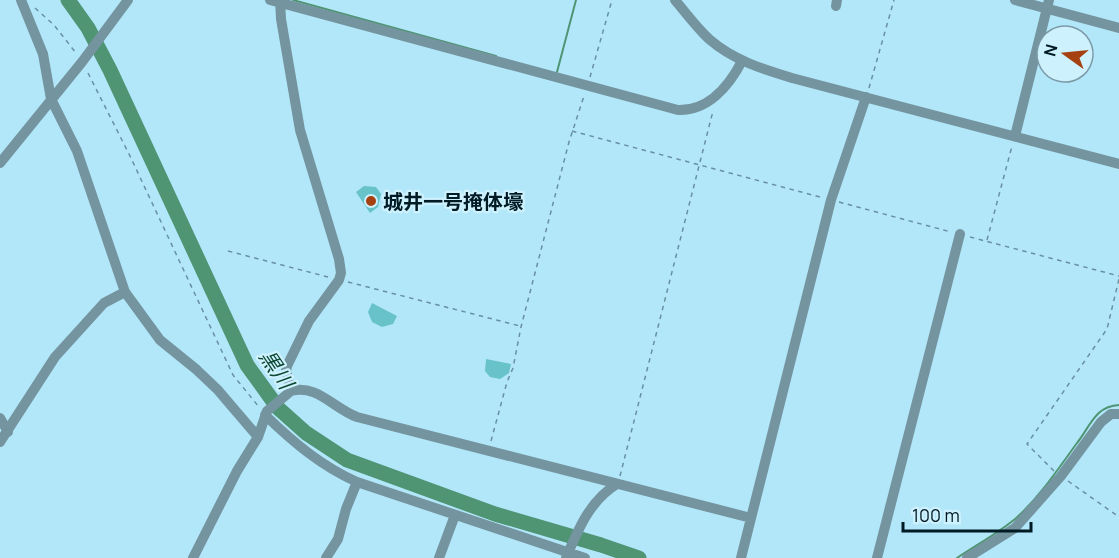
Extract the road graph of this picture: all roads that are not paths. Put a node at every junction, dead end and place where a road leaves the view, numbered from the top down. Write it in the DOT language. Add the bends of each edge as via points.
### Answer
graph roads {
  1 [pos="21,0"];
  2 [pos="128,0"];
  3 [pos="675,0"];
  4 [pos="1015,0"];
  5 [pos="277,1"];
  6 [pos="1048,4"];
  7 [pos="1119,28"];
  8 [pos="742,61"];
  9 [pos="866,98"];
  10 [pos="51,99"];
  11 [pos="1014,136"];
  12 [pos="0,163"];
  13 [pos="1119,164"];
  14 [pos="960,234"];
  15 [pos="125,292"];
  16 [pos="289,393"];
  17 [pos="266,413"];
  18 [pos="1119,414"];
  19 [pos="0,418"];
  20 [pos="8,432"];
  21 [pos="258,437"];
  22 [pos="0,442"];
  23 [pos="357,482"];
  24 [pos="617,484"];
  25 [pos="455,515"];
  26 [pos="751,519"];
  27 [pos="568,554"];
  28 [pos="193,558"];
  29 [pos="326,558"];
  30 [pos="439,558"];
  31 [pos="585,558"];
  32 [pos="741,558"];
  33 [pos="877,558"];
  34 [pos="967,558"];
  1 -- 10 [label="street" via="44,54"];
  2 -- 10 [label="street"];
  3 -- 8 [label="street" via="710,40"];
  4 -- 6 [label="street"];
  5 -- 8 [label="street" via="678,110 693,109 717,96"];
  5 -- 16 [label="street" via="298,123 341,273 309,321 289,362"];
  6 -- 7 [label="street"];
  6 -- 11 [label="street"];
  8 -- 9 [label="street"];
  9 -- 11 [label="street"];
  9 -- 26 [label="street" via="831,200"];
  10 -- 12 [label="street"];
  10 -- 15 [label="street" via="71,137"];
  11 -- 13 [label="street"];
  14 -- 33 [label="street"];
  15 -- 20 [label="street" via="104,303 55,357"];
  15 -- 21 [label="street" via="160,340 211,384"];
  16 -- 17 [label="street"];
  16 -- 24 [label="street" via="304,388 357,417"];
  17 -- 21 [label="street"];
  17 -- 23 [label="street" via="305,452"];
  18 -- 34 [label="street" via="1111,414 1101,422 1015,528"];
  19 -- 20 [label="street"];
  20 -- 22 [label="street"];
  21 -- 28 [label="street"];
  23 -- 25 [label="street"];
  23 -- 29 [label="street" via="338,539"];
  24 -- 26 [label="street"];
  24 -- 27 [label="street" via="599,497"];
  25 -- 27 [label="street"];
  25 -- 30 [label="street"];
  26 -- 32 [label="street"];
  27 -- 31 [label="street"];
}
